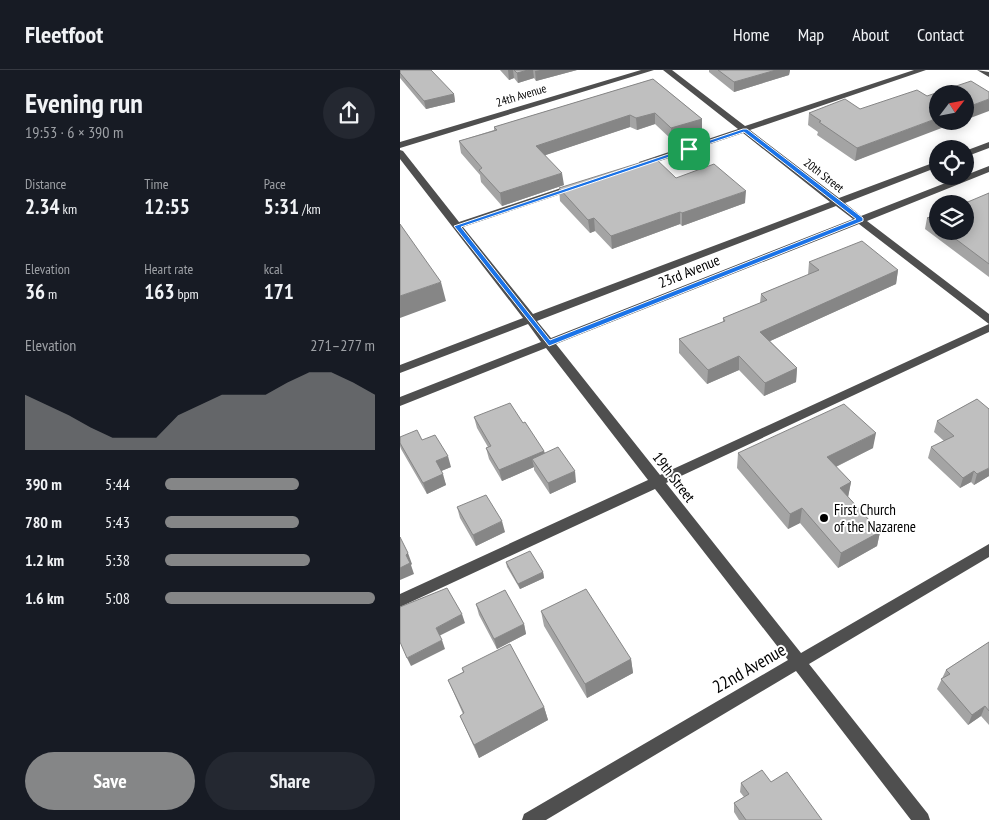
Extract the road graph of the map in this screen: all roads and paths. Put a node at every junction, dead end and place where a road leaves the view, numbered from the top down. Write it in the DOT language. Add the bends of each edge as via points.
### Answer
graph roads {
  1 [pos="650,70"];
  2 [pos="667,70"];
  3 [pos="922,70"];
  4 [pos="981,70"];
  5 [pos="989,75"];
  6 [pos="745,130"];
  7 [pos="400,145"];
  8 [pos="989,145"];
  9 [pos="974,151"];
  10 [pos="400,153"];
  11 [pos="634,167"];
  12 [pos="929,167"];
  13 [pos="989,169"];
  14 [pos="587,183"];
  15 [pos="838,202"];
  16 [pos="860,219"];
  17 [pos="457,226"];
  18 [pos="529,318"];
  19 [pos="989,322"];
  20 [pos="549,344"];
  21 [pos="400,369"];
  22 [pos="400,402"];
  23 [pos="657,481"];
  24 [pos="989,550"];
  25 [pos="400,601"];
  26 [pos="798,662"];
  27 [pos="530,820"];
  28 [pos="922,820"];
  1 -- 7 [label="street, 24th Avenue"];
  2 -- 6 [label="street, 20th Street"];
  3 -- 6 [label="street"];
  4 -- 5 [label="street"];
  6 -- 11 [label="street"];
  6 -- 15 [label="street, 20th Street"];
  8 -- 9 [label="street"];
  10 -- 17 [label="street, 19th Street"];
  12 -- 15 [label="street, 23rd Avenue"];
  13 -- 16 [label="street, 23rd Avenue"];
  14 -- 17 [label="street"];
  15 -- 16 [label="street, 20th Street"];
  15 -- 18 [label="street, 23rd Avenue"];
  16 -- 19 [label="street, 20th Street"];
  16 -- 20 [label="street, 23rd Avenue"];
  17 -- 18 [label="street, 19th Street"];
  18 -- 20 [label="street, 19th Street"];
  18 -- 21 [label="street, 23rd Avenue"];
  19 -- 23 [label="street"];
  20 -- 22 [label="street, 23rd Avenue"];
  20 -- 23 [label="street, 19th Street"];
  23 -- 25 [label="street"];
  23 -- 26 [label="street, 19th Street"];
  24 -- 26 [label="street, 22nd Avenue"];
  26 -- 27 [label="street, 22nd Avenue"];
  26 -- 28 [label="street, 19th Street"];
}
